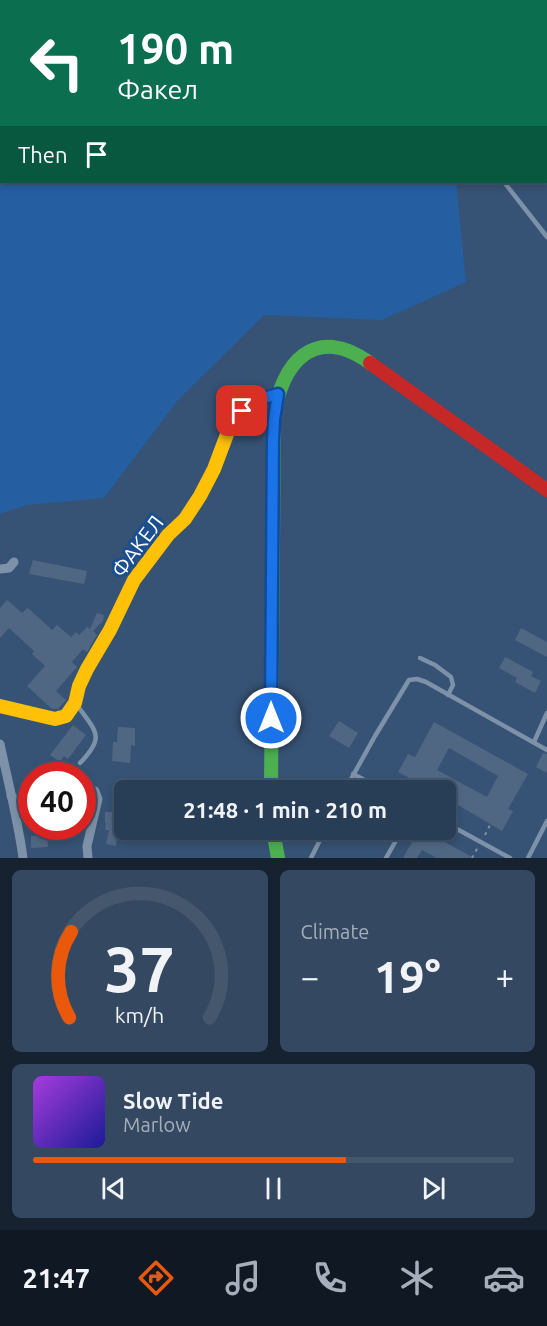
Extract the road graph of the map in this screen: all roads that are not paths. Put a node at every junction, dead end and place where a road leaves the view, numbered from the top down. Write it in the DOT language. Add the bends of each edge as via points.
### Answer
graph roads {
  1 [pos="505,183"];
  2 [pos="547,237"];
  3 [pos="278,394"];
  4 [pos="547,490"];
  5 [pos="14,562"];
  6 [pos="0,569"];
  7 [pos="420,658"];
  8 [pos="448,695"];
  9 [pos="75,703"];
  10 [pos="0,706"];
  11 [pos="547,713"];
  12 [pos="534,742"];
  13 [pos="0,744"];
  14 [pos="547,750"];
  15 [pos="81,762"];
  16 [pos="353,774"];
  17 [pos="271,780"];
  18 [pos="350,780"];
  19 [pos="365,780"];
  20 [pos="11,796"];
  21 [pos="18,801"];
  22 [pos="547,820"];
  23 [pos="456,828"];
  24 [pos="88,840"];
  25 [pos="275,840"];
  26 [pos="321,840"];
  27 [pos="396,840"];
  28 [pos="314,857"];
  29 [pos="23,858"];
  30 [pos="88,858"];
  31 [pos="278,858"];
  32 [pos="386,858"];
  33 [pos="510,858"];
  34 [pos="528,858"];
  1 -- 2 [label="lane"];
  3 -- 4 [label="street" via="304,354 323,346 352,351"];
  3 -- 9 [label="street, ФАКЕЛ" via="260,399 232,421 200,496 134,580 87,669"];
  3 -- 17 [label="street" via="273,472"];
  5 -- 6 [label="street" via="9,568"];
  7 -- 8 [label="lane" via="451,677 453,685"];
  8 -- 12 [label="lane"];
  8 -- 16 [label="lane" via="426,682 409,680"];
  9 -- 10 [label="street" via="66,716 55,719"];
  9 -- 15 [label="lane" via="96,738 93,750"];
  11 -- 12 [label="lane"];
  12 -- 14 [label="lane"];
  13 -- 20 [label="street"];
  16 -- 18 [label="lane"];
  16 -- 19 [label="lane"];
  20 -- 21 [label="street"];
  20 -- 29 [label="street"];
  22 -- 34 [label="lane"];
  23 -- 33 [label="lane"];
  24 -- 30 [label="street"];
  25 -- 31 [label="street"];
  26 -- 28 [label="lane"];
  27 -- 32 [label="lane"];
}
